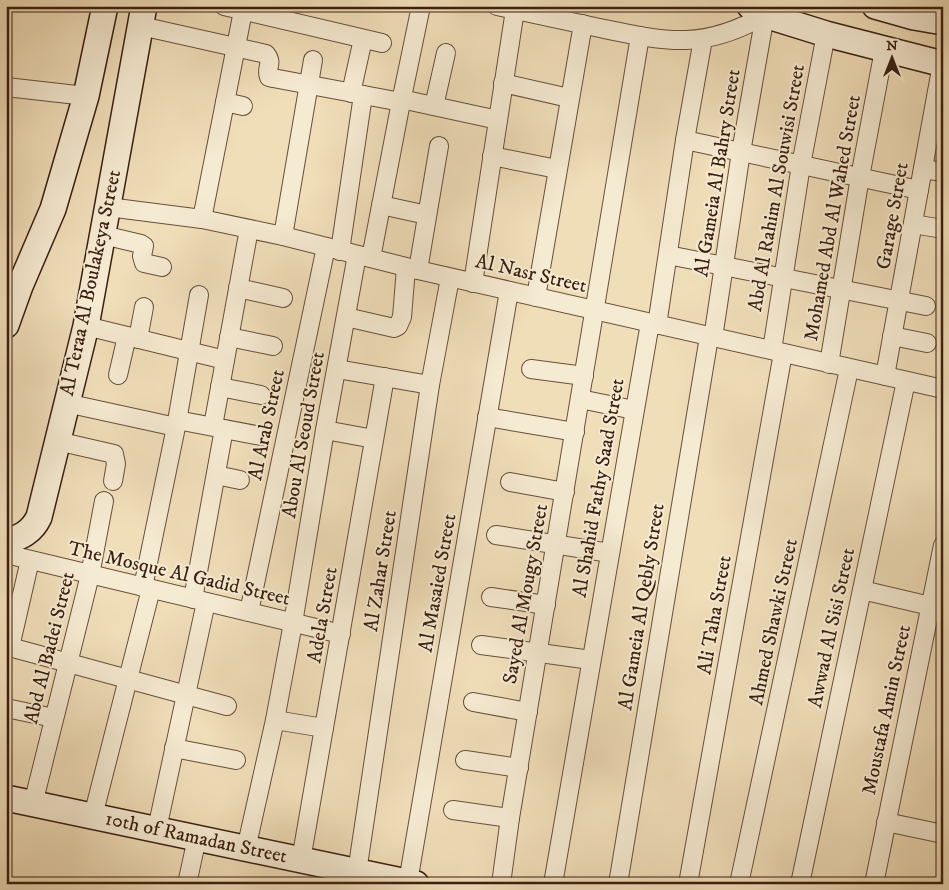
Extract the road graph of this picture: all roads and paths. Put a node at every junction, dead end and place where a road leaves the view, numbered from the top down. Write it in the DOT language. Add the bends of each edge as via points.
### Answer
graph roads {
  1 [pos="105,6"];
  2 [pos="224,6"];
  3 [pos="421,6"];
  4 [pos="497,6"];
  5 [pos="875,6"];
  6 [pos="242,10"];
  7 [pos="515,10"];
  8 [pos="757,10"];
  9 [pos="142,16"];
  10 [pos="943,22"];
  11 [pos="583,24"];
  12 [pos="826,34"];
  13 [pos="640,36"];
  14 [pos="363,39"];
  15 [pos="703,39"];
  16 [pos="382,43"];
  17 [pos="235,47"];
  18 [pos="884,50"];
  19 [pos="446,53"];
  20 [pos="313,60"];
  21 [pos="942,64"];
  22 [pos="503,83"];
  23 [pos="308,85"];
  24 [pos="6,87"];
  25 [pos="357,94"];
  26 [pos="86,96"];
  27 [pos="569,98"];
  28 [pos="401,101"];
  29 [pos="225,102"];
  30 [pos="243,106"];
  31 [pos="434,106"];
  32 [pos="498,120"];
  33 [pos="685,140"];
  34 [pos="439,146"];
  35 [pos="741,152"];
  36 [pos="492,156"];
  37 [pos="801,165"];
  38 [pos="557,169"];
  39 [pos="923,169"];
  40 [pos="943,172"];
  41 [pos="860,177"];
  42 [pos="919,190"];
  43 [pos="381,205"];
  44 [pos="108,207"];
  45 [pos="427,215"];
  46 [pos="202,219"];
  47 [pos="913,224"];
  48 [pos="248,229"];
  49 [pos="943,229"];
  50 [pos="103,235"];
  51 [pos="282,236"];
  52 [pos="333,249"];
  53 [pos="668,255"];
  54 [pos="364,256"];
  55 [pos="724,266"];
  56 [pos="162,267"];
  57 [pos="412,269"];
  58 [pos="450,278"];
  59 [pos="783,279"];
  60 [pos="473,283"];
  61 [pos="13,285"];
  62 [pos="238,288"];
  63 [pos="842,290"];
  64 [pos="509,291"];
  65 [pos="199,295"];
  66 [pos="536,297"];
  67 [pos="282,298"];
  68 [pos="899,301"];
  69 [pos="926,306"];
  70 [pos="144,307"];
  71 [pos="595,311"];
  72 [pos="346,318"];
  73 [pos="653,324"];
  74 [pos="6,325"];
  75 [pos="86,326"];
  76 [pos="892,336"];
  77 [pos="229,337"];
  78 [pos="711,337"];
  79 [pos="132,338"];
  80 [pos="927,343"];
  81 [pos="273,346"];
  82 [pos="189,352"];
  83 [pos="778,352"];
  84 [pos="225,360"];
  85 [pos="829,364"];
  86 [pos="531,368"];
  87 [pos="849,368"];
  88 [pos="337,369"];
  89 [pos="118,375"];
  90 [pos="584,376"];
  91 [pos="885,376"];
  92 [pos="385,377"];
  93 [pos="906,381"];
  94 [pos="430,385"];
  95 [pos="220,387"];
  96 [pos="943,389"];
  97 [pos="261,395"];
  98 [pos="580,400"];
  99 [pos="66,403"];
  100 [pos="634,410"];
  101 [pos="487,417"];
  102 [pos="177,423"];
  103 [pos="218,427"];
  104 [pos="325,430"];
  105 [pos="575,432"];
  106 [pos="261,436"];
  107 [pos="374,439"];
  108 [pos="57,441"];
  109 [pos="216,475"];
  110 [pos="240,480"];
  111 [pos="113,481"];
  112 [pos="510,482"];
  113 [pos="565,492"];
  114 [pos="104,501"];
  115 [pos="496,535"];
  116 [pos="6,542"];
  117 [pos="556,544"];
  118 [pos="943,545"];
  119 [pos="610,552"];
  120 [pos="6,554"];
  121 [pos="30,560"];
  122 [pos="90,575"];
  123 [pos="147,588"];
  124 [pos="862,590"];
  125 [pos="491,597"];
  126 [pos="200,600"];
  127 [pos="546,605"];
  128 [pos="936,608"];
  129 [pos="249,612"];
  130 [pos="293,623"];
  131 [pos="341,634"];
  132 [pos="481,645"];
  133 [pos="8,647"];
  134 [pos="538,653"];
  135 [pos="591,660"];
  136 [pos="68,663"];
  137 [pos="127,679"];
  138 [pos="186,694"];
  139 [pos="474,702"];
  140 [pos="227,706"];
  141 [pos="6,708"];
  142 [pos="528,712"];
  143 [pos="54,718"];
  144 [pos="275,720"];
  145 [pos="324,728"];
  146 [pos="174,748"];
  147 [pos="236,760"];
  148 [pos="464,760"];
  149 [pos="519,768"];
  150 [pos="6,798"];
  151 [pos="33,804"];
  152 [pos="453,810"];
  153 [pos="93,816"];
  154 [pos="510,818"];
  155 [pos="886,822"];
  156 [pos="157,829"];
  157 [pos="943,834"];
  158 [pos="197,838"];
  159 [pos="246,849"];
  160 [pos="301,860"];
  161 [pos="344,874"];
  162 [pos="413,883"];
  163 [pos="187,884"];
  164 [pos="502,884"];
  165 [pos="552,884"];
  166 [pos="618,884"];
  167 [pos="688,884"];
  168 [pos="740,884"];
  169 [pos="800,884"];
  170 [pos="874,884"];
  1 -- 26 [label="street"];
  2 -- 6 [label="street"];
  3 -- 28 [label="street, Abou Al Seoud Street"];
  4 -- 7 [label="street"];
  5 -- 10 [label="street"];
  6 -- 14 [label="street"];
  6 -- 17 [label="street"];
  7 -- 11 [label="street"];
  7 -- 22 [label="street"];
  8 -- 12 [label="street"];
  8 -- 15 [label="street" via="736,30"];
  8 -- 35 [label="street, Al Gameia Al Bahry Street"];
  9 -- 17 [label="street"];
  9 -- 44 [label="street, Al Teraa Al Boulakeya Street"];
  11 -- 13 [label="street"];
  11 -- 27 [label="street"];
  12 -- 18 [label="street"];
  12 -- 37 [label="street, Abd Al Rahim Al Souwisi Street"];
  13 -- 15 [label="street" via="673,41"];
  13 -- 71 [label="street, Sayed Al Mougy Street"];
  14 -- 16 [label="street"];
  14 -- 25 [label="street, Al Arab Street"];
  15 -- 33 [label="street, Al Shahid Fathy Saad Street"];
  17 -- 23 [label="street" via="266,54 270,59 269,77"];
  17 -- 29 [label="street"];
  18 -- 21 [label="street"];
  18 -- 41 [label="street, Mohamed Abd Al Wahed Street"];
  19 -- 31 [label="street"];
  20 -- 23 [label="street"];
  21 -- 39 [label="street, Garage Street"];
  22 -- 27 [label="street"];
  22 -- 32 [label="street"];
  23 -- 25 [label="street"];
  23 -- 51 [label="street"];
  24 -- 26 [label="street"];
  25 -- 28 [label="street"];
  25 -- 52 [label="street, Al Arab Street"];
  26 -- 61 [label="street" via="53,209"];
  27 -- 38 [label="street"];
  28 -- 31 [label="street"];
  28 -- 43 [label="street, Abou Al Seoud Street"];
  29 -- 30 [label="street"];
  29 -- 46 [label="street"];
  31 -- 32 [label="street"];
  32 -- 36 [label="street"];
  33 -- 35 [label="street"];
  33 -- 53 [label="street, Al Shahid Fathy Saad Street"];
  34 -- 45 [label="street"];
  35 -- 37 [label="street"];
  35 -- 55 [label="street, Al Gameia Al Bahry Street"];
  36 -- 38 [label="street"];
  36 -- 60 [label="street"];
  37 -- 41 [label="street"];
  37 -- 59 [label="street, Abd Al Rahim Al Souwisi Street"];
  38 -- 66 [label="street"];
  39 -- 40 [label="street"];
  39 -- 42 [label="street, Garage Street"];
  41 -- 42 [label="street"];
  41 -- 63 [label="street, Mohamed Abd Al Wahed Street"];
  42 -- 47 [label="street, Garage Street"];
  43 -- 45 [label="street"];
  43 -- 54 [label="street, Abou Al Seoud Street"];
  44 -- 46 [label="street, Al Nasr Street"];
  44 -- 50 [label="street, Al Teraa Al Boulakeya Street"];
  45 -- 57 [label="street"];
  46 -- 48 [label="street, Al Nasr Street"];
  47 -- 49 [label="street"];
  47 -- 68 [label="street, Garage Street"];
  48 -- 51 [label="street, Al Nasr Street"];
  48 -- 62 [label="street"];
  50 -- 56 [label="street" via="141,244 144,246 144,263"];
  50 -- 75 [label="street, Al Teraa Al Boulakeya Street"];
  51 -- 52 [label="street, Al Nasr Street"];
  52 -- 54 [label="street, Al Nasr Street"];
  52 -- 129 [label="street, Al Arab Street"];
  53 -- 55 [label="street"];
  53 -- 73 [label="street, Al Shahid Fathy Saad Street"];
  54 -- 57 [label="street, Al Nasr Street"];
  54 -- 72 [label="street, Abou Al Seoud Street"];
  55 -- 59 [label="street"];
  55 -- 78 [label="street, Al Gameia Al Bahry Street"];
  57 -- 58 [label="street, Al Nasr Street"];
  57 -- 72 [label="street" via="398,326 394,328"];
  58 -- 60 [label="street, Al Nasr Street"];
  58 -- 94 [label="street, Al Zahar Street"];
  59 -- 63 [label="street"];
  59 -- 83 [label="street, Abd Al Rahim Al Souwisi Street"];
  60 -- 64 [label="street, Al Nasr Street"];
  61 -- 74 [label="street"];
  62 -- 67 [label="street"];
  62 -- 77 [label="street"];
  63 -- 68 [label="street"];
  63 -- 85 [label="street, Mohamed Abd Al Wahed Street"];
  64 -- 66 [label="street, Al Nasr Street"];
  64 -- 101 [label="street, Al Masaied Street"];
  65 -- 82 [label="street"];
  66 -- 71 [label="street, Al Nasr Street"];
  68 -- 69 [label="street"];
  68 -- 76 [label="street, Garage Street"];
  70 -- 79 [label="street"];
  71 -- 73 [label="street, Al Nasr Street"];
  71 -- 90 [label="street, Sayed Al Mougy Street"];
  72 -- 88 [label="street, Abou Al Seoud Street"];
  73 -- 78 [label="street, Al Nasr Street"];
  73 -- 100 [label="street, Al Shahid Fathy Saad Street"];
  75 -- 79 [label="street"];
  75 -- 99 [label="street, Al Teraa Al Boulakeya Street"];
  76 -- 80 [label="street"];
  76 -- 91 [label="street, Garage Street"];
  77 -- 81 [label="street"];
  77 -- 84 [label="street"];
  78 -- 83 [label="street, Al Nasr Street"];
  78 -- 166 [label="street, Al Gameia Al Qebly Street"];
  79 -- 82 [label="street"];
  79 -- 89 [label="street"];
  82 -- 84 [label="street"];
  82 -- 102 [label="street"];
  83 -- 85 [label="street, Al Nasr Street"];
  83 -- 167 [label="street, Ali Taha Street"];
  84 -- 95 [label="street"];
  85 -- 87 [label="street, Al Nasr Street"];
  86 -- 90 [label="street"];
  87 -- 91 [label="street, Al Nasr Street"];
  87 -- 168 [label="street, Ahmed Shawki Street"];
  88 -- 92 [label="street"];
  88 -- 104 [label="street, Abou Al Seoud Street"];
  90 -- 98 [label="street, Sayed Al Mougy Street"];
  91 -- 93 [label="street, Al Nasr Street"];
  92 -- 94 [label="street"];
  92 -- 107 [label="street, Adela Street"];
  93 -- 96 [label="street, Al Nasr Street"];
  93 -- 124 [label="street, Awwad Al Sisi Street"];
  94 -- 161 [label="street, Al Zahar Street"];
  95 -- 97 [label="street"];
  95 -- 103 [label="street"];
  98 -- 100 [label="street"];
  98 -- 105 [label="street, Sayed Al Mougy Street"];
  99 -- 102 [label="street"];
  99 -- 108 [label="street, Al Teraa Al Boulakeya Street"];
  100 -- 119 [label="street, Al Shahid Fathy Saad Street"];
  101 -- 105 [label="street"];
  101 -- 162 [label="street, Al Masaied Street"];
  102 -- 103 [label="street"];
  102 -- 123 [label="street"];
  103 -- 106 [label="street"];
  103 -- 109 [label="street"];
  104 -- 107 [label="street"];
  104 -- 130 [label="street, Abou Al Seoud Street"];
  105 -- 113 [label="street, Sayed Al Mougy Street"];
  107 -- 131 [label="street, Adela Street"];
  108 -- 111 [label="street" via="114,454"];
  108 -- 116 [label="street, Al Teraa Al Boulakeya Street" via="35,526"];
  109 -- 110 [label="street"];
  109 -- 126 [label="street"];
  112 -- 113 [label="street"];
  113 -- 117 [label="street, Sayed Al Mougy Street"];
  114 -- 122 [label="street, Abd Al Badei Street"];
  115 -- 117 [label="street"];
  117 -- 119 [label="street"];
  117 -- 127 [label="street, Sayed Al Mougy Street"];
  118 -- 128 [label="street, Moustafa Amin Street"];
  119 -- 135 [label="street, Al Shahid Fathy Saad Street"];
  120 -- 121 [label="street, The Mosque Al Gadid Street"];
  121 -- 122 [label="street, The Mosque Al Gadid Street"];
  121 -- 133 [label="street"];
  122 -- 123 [label="street, The Mosque Al Gadid Street"];
  122 -- 136 [label="street, Abd Al Badei Street"];
  123 -- 126 [label="street, The Mosque Al Gadid Street"];
  123 -- 137 [label="street"];
  124 -- 128 [label="street"];
  124 -- 169 [label="street, Awwad Al Sisi Street"];
  125 -- 127 [label="street"];
  126 -- 129 [label="street, The Mosque Al Gadid Street"];
  126 -- 138 [label="street"];
  127 -- 134 [label="street, Sayed Al Mougy Street"];
  128 -- 155 [label="street, Moustafa Amin Street"];
  129 -- 130 [label="street, The Mosque Al Gadid Street"];
  130 -- 131 [label="street, The Mosque Al Gadid Street"];
  130 -- 144 [label="street, Abou Al Seoud Street"];
  131 -- 145 [label="street, Adela Street"];
  132 -- 134 [label="street"];
  133 -- 136 [label="street"];
  134 -- 135 [label="street"];
  134 -- 142 [label="street, Sayed Al Mougy Street"];
  135 -- 165 [label="street, Al Shahid Fathy Saad Street"];
  136 -- 137 [label="street"];
  136 -- 143 [label="street, Abd Al Badei Street"];
  137 -- 138 [label="street"];
  137 -- 153 [label="street"];
  138 -- 140 [label="street"];
  138 -- 146 [label="street"];
  139 -- 142 [label="street"];
  141 -- 143 [label="street"];
  142 -- 149 [label="street, Sayed Al Mougy Street"];
  143 -- 151 [label="street, Abd Al Badei Street"];
  144 -- 145 [label="street"];
  144 -- 159 [label="street, Abou Al Seoud Street"];
  145 -- 160 [label="street, Adela Street"];
  146 -- 147 [label="street"];
  146 -- 156 [label="street"];
  148 -- 149 [label="street"];
  149 -- 154 [label="street, Sayed Al Mougy Street"];
  150 -- 151 [label="street, 10th of Ramadan Street"];
  151 -- 153 [label="street, 10th of Ramadan Street"];
  152 -- 154 [label="street"];
  153 -- 156 [label="street, 10th of Ramadan Street"];
  154 -- 164 [label="street, Sayed Al Mougy Street"];
  155 -- 157 [label="street"];
  155 -- 170 [label="street, Moustafa Amin Street"];
  156 -- 158 [label="street, 10th of Ramadan Street"];
  158 -- 159 [label="street, 10th of Ramadan Street"];
  158 -- 163 [label="street"];
  159 -- 160 [label="street, 10th of Ramadan Street"];
  160 -- 161 [label="street, 10th of Ramadan Street"];
  161 -- 162 [label="street, 10th of Ramadan Street"];
}
